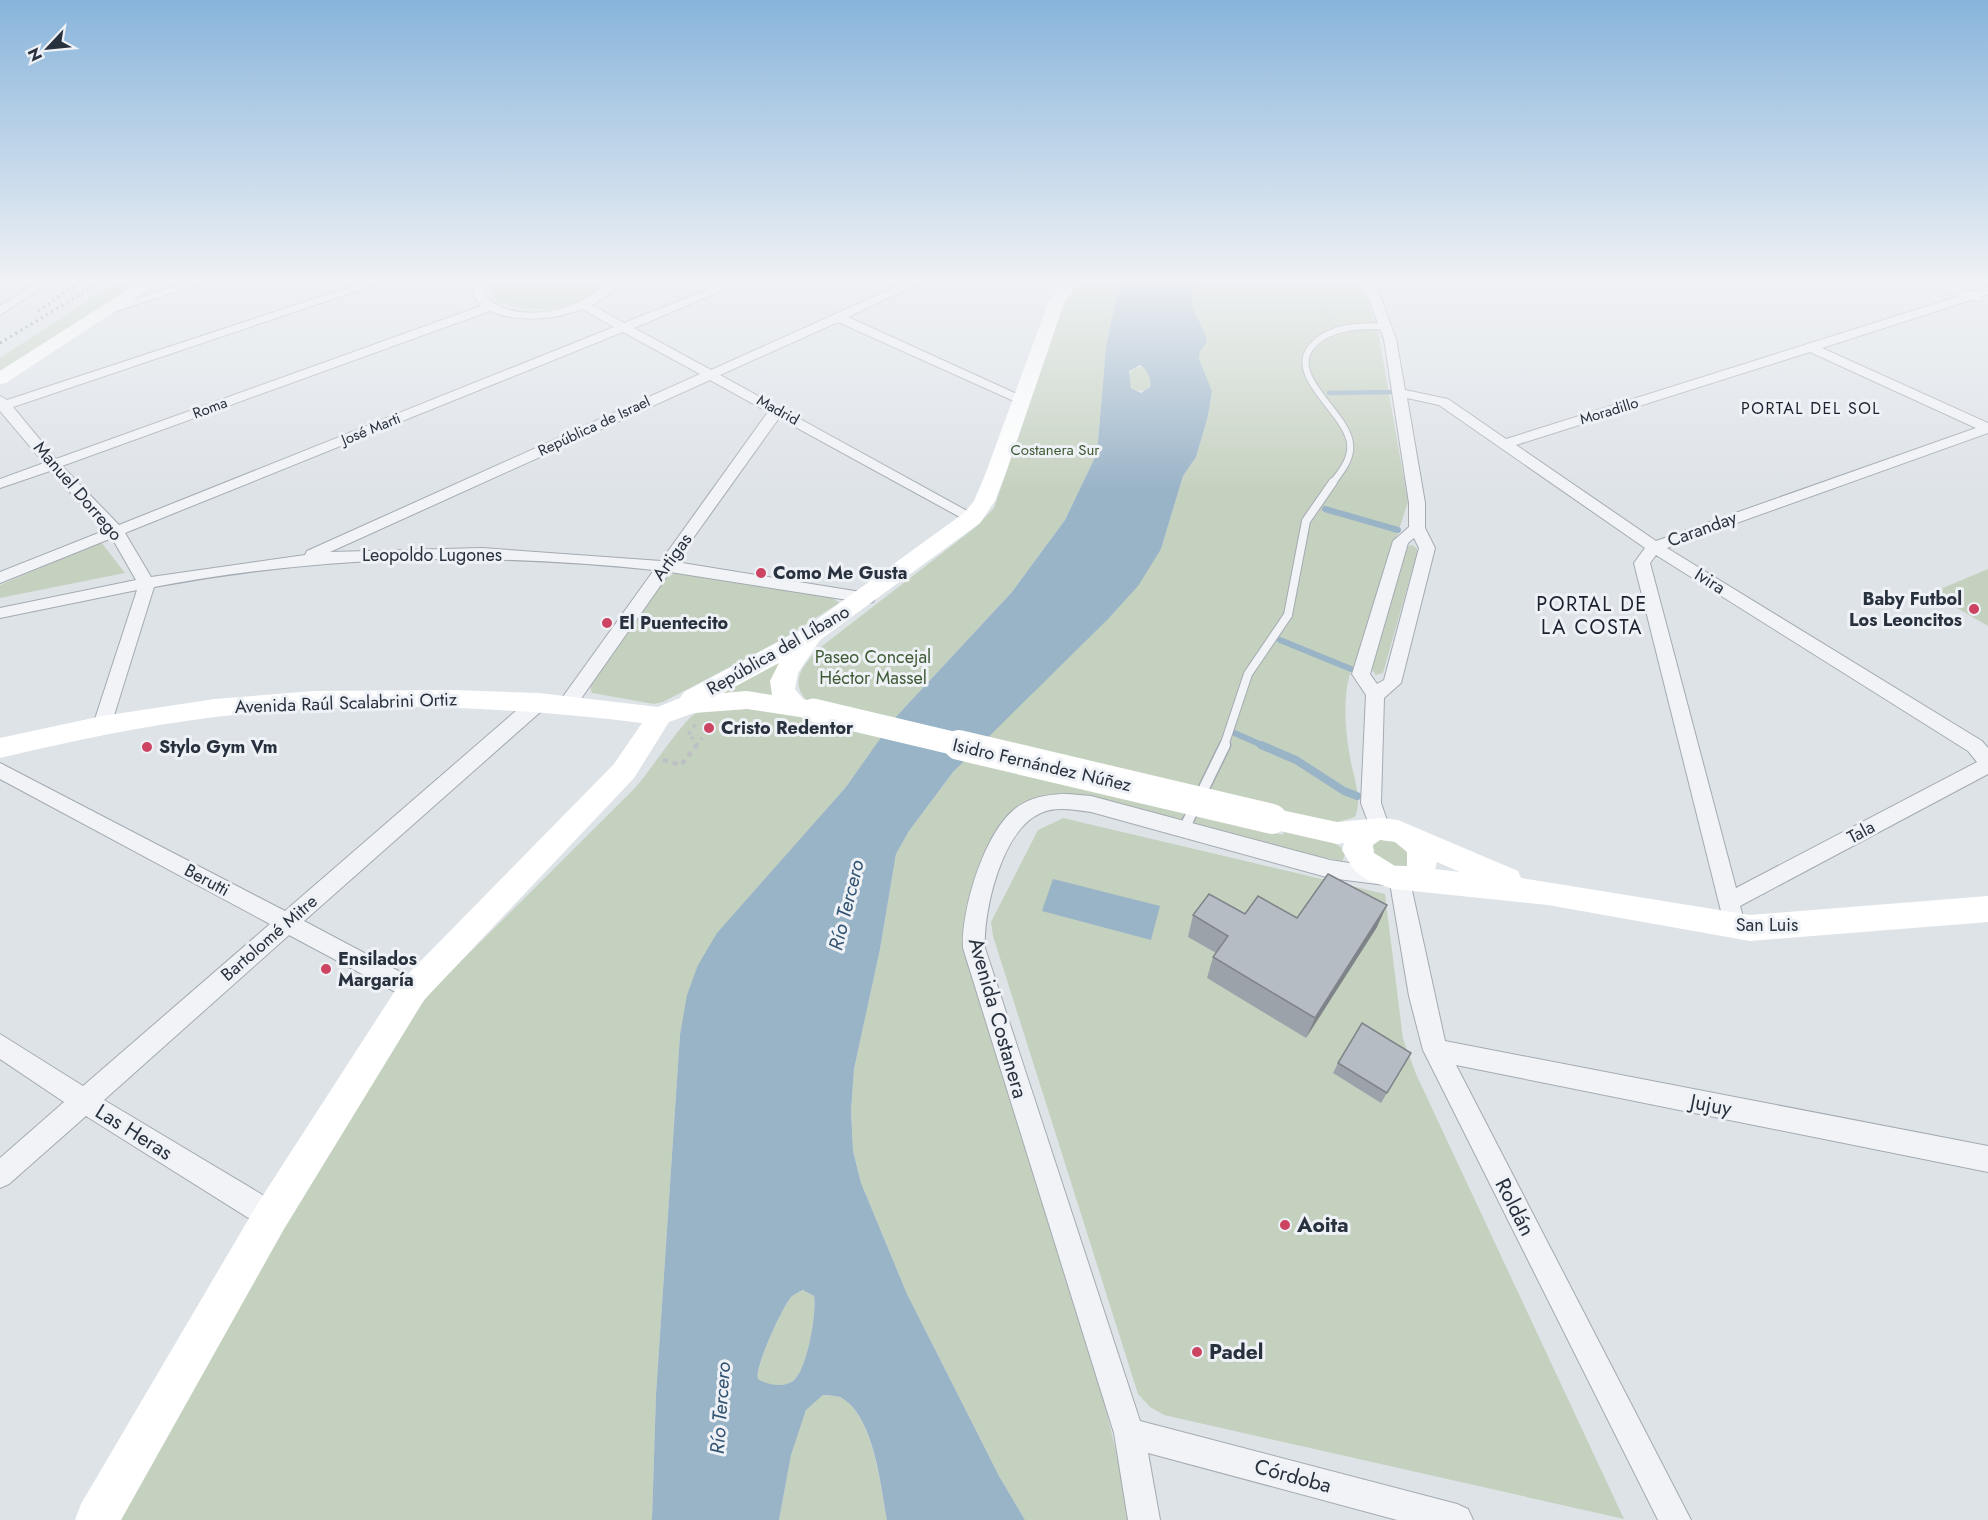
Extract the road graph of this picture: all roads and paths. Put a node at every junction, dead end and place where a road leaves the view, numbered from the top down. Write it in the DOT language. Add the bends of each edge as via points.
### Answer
graph roads {
  1 [pos="44,351"];
  2 [pos="165,351"];
  3 [pos="368,351"];
  4 [pos="564,351"];
  5 [pos="668,351"];
  6 [pos="759,351"];
  7 [pos="913,351"];
  8 [pos="1039,351"];
  9 [pos="1307,351"];
  10 [pos="1391,351"];
  11 [pos="1803,351"];
  12 [pos="1818,351"];
  13 [pos="709,373"];
  14 [pos="0,379"];
  15 [pos="1400,393"];
  16 [pos="1021,399"];
  17 [pos="2,404"];
  18 [pos="777,410"];
  19 [pos="1988,428"];
  20 [pos="1505,444"];
  21 [pos="53,465"];
  22 [pos="0,484"];
  23 [pos="972,518"];
  24 [pos="1417,528"];
  25 [pos="116,531"];
  26 [pos="1654,547"];
  27 [pos="301,559"];
  28 [pos="666,566"];
  29 [pos="0,578"];
  30 [pos="147,584"];
  31 [pos="867,598"];
  32 [pos="0,613"];
  33 [pos="817,632"];
  34 [pos="1375,695"];
  35 [pos="539,702"];
  36 [pos="566,705"];
  37 [pos="803,707"];
  38 [pos="660,716"];
  39 [pos="701,718"];
  40 [pos="102,725"];
  41 [pos="702,738"];
  42 [pos="694,739"];
  43 [pos="0,748"];
  44 [pos="1987,759"];
  45 [pos="663,760"];
  46 [pos="0,770"];
  47 [pos="1184,828"];
  48 [pos="1377,829"];
  49 [pos="1318,831"];
  50 [pos="1412,839"];
  51 [pos="1388,874"];
  52 [pos="1548,893"];
  53 [pos="1988,909"];
  54 [pos="1732,914"];
  55 [pos="286,923"];
  56 [pos="413,990"];
  57 [pos="0,1045"];
  58 [pos="1435,1050"];
  59 [pos="84,1101"];
  60 [pos="1988,1159"];
  61 [pos="0,1175"];
  62 [pos="271,1216"];
  63 [pos="1129,1432"];
  64 [pos="98,1520"];
  65 [pos="1144,1520"];
  66 [pos="1457,1520"];
  67 [pos="1675,1520"];
  1 -- 14 [label="main road"];
  2 -- 17 [label="street"];
  3 -- 21 [label="street, Roma"];
  4 -- 25 [label="street, José Marti"];
  5 -- 13 [label="street, Madrid"];
  6 -- 13 [label="street, República de Israel"];
  7 -- 16 [label="street"];
  8 -- 16 [label="main road, República del Líbano"];
  9 -- 47 [label="lane" via="1305,363 1316,389 1346,428 1351,450 1348,461 1306,521 1288,615 1248,674 1225,745"];
  10 -- 15 [label="street"];
  11 -- 20 [label="street, Moradillo"];
  12 -- 19 [label="street"];
  13 -- 18 [label="street, Madrid"];
  13 -- 27 [label="street, República de Israel"];
  15 -- 20 [label="street, Ivira" via="1443,402"];
  15 -- 24 [label="street" via="1417,503"];
  16 -- 23 [label="main road, República del Líbano" via="995,475"];
  17 -- 21 [label="street, Manuel Dorrego"];
  18 -- 23 [label="street, Madrid"];
  18 -- 28 [label="street, Artigas"];
  19 -- 26 [label="street, Caranday"];
  20 -- 26 [label="street, Ivira"];
  21 -- 22 [label="street, Roma"];
  21 -- 25 [label="street, Manuel Dorrego"];
  23 -- 31 [label="main road, República del Líbano"];
  24 -- 34 [label="street" via="1427,548 1392,683"];
  24 -- 34 [label="street" via="1401,541 1361,674"];
  25 -- 29 [label="street, José Marti"];
  25 -- 30 [label="street, Manuel Dorrego"];
  26 -- 44 [label="street, Ivira" via="1975,746"];
  26 -- 54 [label="street, Caranday" via="1642,562"];
  27 -- 28 [label="street, Leopoldo Lugones" via="482,554"];
  27 -- 30 [label="street, Leopoldo Lugones"];
  28 -- 31 [label="street, Leopoldo Lugones"];
  28 -- 36 [label="street, Artigas"];
  30 -- 32 [label="street, Leopoldo Lugones"];
  30 -- 40 [label="street"];
  31 -- 33 [label="main road, República del Líbano"];
  33 -- 37 [label="main road" via="782,678 782,691"];
  33 -- 38 [label="main road, República del Líbano"];
  34 -- 48 [label="street" via="1371,803"];
  35 -- 36 [label="main road, Avenida Raúl Scalabrini Ortiz"];
  35 -- 40 [label="main road, Avenida Raúl Scalabrini Ortiz" via="314,700 215,708"];
  35 -- 55 [label="street, Bartolomé Mitre"];
  36 -- 38 [label="main road, Avenida Raúl Scalabrini Ortiz"];
  37 -- 38 [label="main road, Isidro Fernández Núñez" via="721,700 691,704"];
  37 -- 49 [label="main road, Isidro Fernández Núñez, bridge"];
  38 -- 56 [label="main road" via="624,771"];
  39 -- 42 [label="path" via="688,735"];
  40 -- 43 [label="main road, Avenida Raúl Scalabrini Ortiz"];
  41 -- 45 [label="path" via="681,765"];
  44 -- 54 [label="street, Tala" via="1983,768"];
  46 -- 55 [label="street, Berutti"];
  47 -- 51 [label="street, Avenida Costanera" via="1330,869"];
  47 -- 63 [label="street, Avenida Costanera" via="1078,802 1051,802 1027,810 1002,844 980,894 973,929 986,990"];
  48 -- 49 [label="main road"];
  48 -- 50 [label="main road" via="1394,830"];
  48 -- 51 [label="main road" via="1363,835 1358,850"];
  49 -- 51 [label="main road" via="1341,840"];
  50 -- 51 [label="main road" via="1420,849 1422,863 1414,874"];
  50 -- 52 [label="main road, San Luis"];
  51 -- 52 [label="main road, San Luis"];
  51 -- 58 [label="street, Roldán"];
  52 -- 54 [label="main road, San Luis"];
  53 -- 54 [label="main road, San Luis" via="1772,928"];
  55 -- 56 [label="street, Berutti"];
  55 -- 59 [label="street, Bartolomé Mitre"];
  56 -- 62 [label="main road"];
  57 -- 59 [label="street, Las Heras"];
  58 -- 60 [label="street, Jujuy"];
  58 -- 67 [label="street, Roldán"];
  59 -- 61 [label="street, Bartolomé Mitre"];
  59 -- 62 [label="street, Las Heras"];
  62 -- 64 [label="main road"];
  63 -- 65 [label="street, Avenida Costanera"];
  63 -- 66 [label="street, Córdoba"];
}
